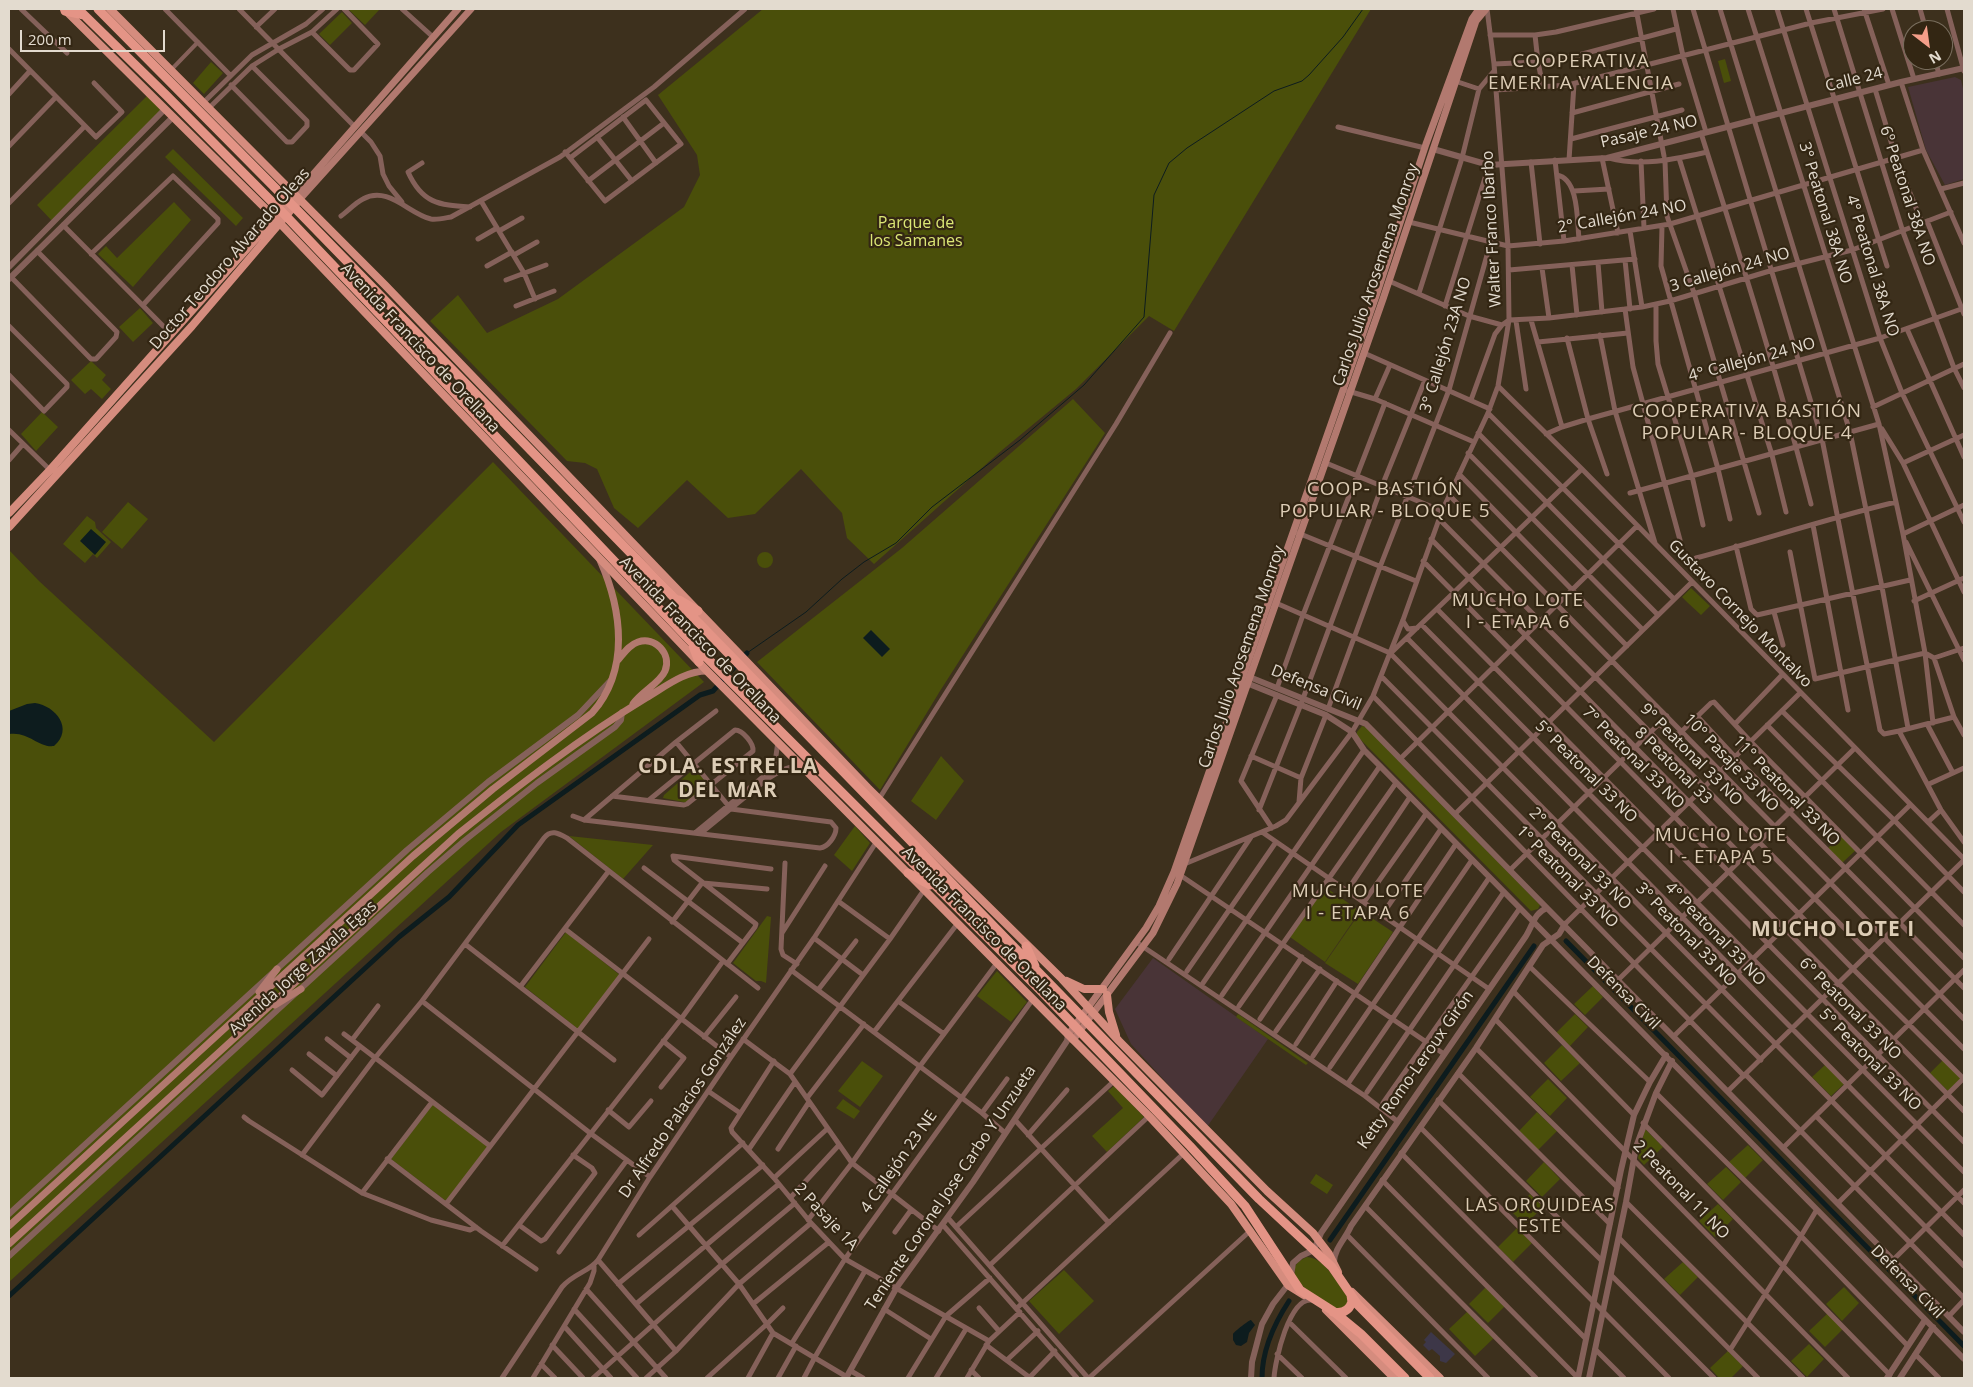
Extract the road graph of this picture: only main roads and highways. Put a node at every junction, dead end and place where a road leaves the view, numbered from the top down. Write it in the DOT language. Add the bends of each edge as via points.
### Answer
graph roads {
  1 [pos="98,9"];
  2 [pos="110,9"];
  3 [pos="458,9"];
  4 [pos="471,9"];
  5 [pos="1479,9"];
  6 [pos="1486,9"];
  7 [pos="64,10"];
  8 [pos="81,12"];
  9 [pos="357,129"];
  10 [pos="1430,147"];
  11 [pos="294,201"];
  12 [pos="280,217"];
  13 [pos="1347,390"];
  14 [pos="9,513"];
  15 [pos="9,527"];
  16 [pos="1296,533"];
  17 [pos="599,558"];
  18 [pos="669,594"];
  19 [pos="698,611"];
  20 [pos="691,641"];
  21 [pos="735,656"];
  22 [pos="617,660"];
  23 [pos="698,662"];
  24 [pos="748,670"];
  25 [pos="713,672"];
  26 [pos="1245,679"];
  27 [pos="730,688"];
  28 [pos="631,707"];
  29 [pos="908,874"];
  30 [pos="941,891"];
  31 [pos="1026,946"];
  32 [pos="277,968"];
  33 [pos="1040,975"];
  34 [pos="1062,979"];
  35 [pos="301,989"];
  36 [pos="1105,992"];
  37 [pos="250,1006"];
  38 [pos="1091,1011"];
  39 [pos="258,1016"];
  40 [pos="1084,1020"];
  41 [pos="1077,1029"];
  42 [pos="1069,1038"];
  43 [pos="1119,1041"];
  44 [pos="46,1192"];
  45 [pos="55,1202"];
  46 [pos="29,1208"];
  47 [pos="37,1218"];
  48 [pos="9,1226"];
  49 [pos="9,1244"];
  50 [pos="1290,1281"];
  51 [pos="1346,1286"];
  52 [pos="1314,1300"];
  53 [pos="1333,1312"];
  54 [pos="1394,1378"];
  55 [pos="1405,1378"];
  56 [pos="1430,1378"];
  57 [pos="1440,1378"];
  1 -- 11 [label="highway, Avenida Francisco de Orellana"];
  2 -- 11 [label="main road, Avenida Francisco de Orellana" via="206,105"];
  3 -- 9 [label="main road, Doctor Teodoro Alvarado Oleas"];
  4 -- 9 [label="main road, Doctor Teodoro Alvarado Oleas"];
  5 -- 10 [label="main road, Carlos Julio Arosemena Monroy" via="1472,19"];
  6 -- 10 [label="main road, Carlos Julio Arosemena Monroy" via="1476,21"];
  7 -- 8 [label="highway"];
  7 -- 12 [label="main road, Avenida Francisco de Orellana"];
  8 -- 12 [label="highway, Avenida Francisco de Orellana" via="166,94"];
  9 -- 11 [label="main road, Doctor Teodoro Alvarado Oleas"];
  10 -- 13 [label="main road, Carlos Julio Arosemena Monroy"];
  10 -- 13 [label="main road, Carlos Julio Arosemena Monroy" via="1389,281 1364,354"];
  11 -- 12 [label="main road, Doctor Teodoro Alvarado Oleas"];
  11 -- 18 [label="highway, Avenida Francisco de Orellana"];
  11 -- 19 [label="main road, Avenida Francisco de Orellana"];
  12 -- 14 [label="main road, Doctor Teodoro Alvarado Oleas"];
  12 -- 15 [label="main road, Doctor Teodoro Alvarado Oleas" via="173,346"];
  12 -- 17 [label="main road, Avenida Francisco de Orellana"];
  12 -- 20 [label="highway, Avenida Francisco de Orellana"];
  13 -- 16 [label="main road, Carlos Julio Arosemena Monroy"];
  13 -- 16 [label="main road, Carlos Julio Arosemena Monroy" via="1326,463"];
  16 -- 26 [label="main road, Carlos Julio Arosemena Monroy"];
  16 -- 26 [label="main road, Carlos Julio Arosemena Monroy" via="1276,603"];
  17 -- 22 [label="main road, Avenida Jorge Zavala Egas" via="611,585 618,616"];
  17 -- 23 [label="main road, Avenida Francisco de Orellana"];
  18 -- 19 [label="highway"];
  18 -- 21 [label="highway, Avenida Francisco de Orellana"];
  19 -- 21 [label="main road, Avenida Francisco de Orellana"];
  20 -- 23 [label="highway"];
  20 -- 25 [label="highway, Avenida Francisco de Orellana"];
  21 -- 24 [label="highway, Avenida Francisco de Orellana"];
  22 -- 28 [label="main road" via="632,644 644,640 659,646 665,655 667,665 663,674"];
  22 -- 37 [label="main road, Avenida Jorge Zavala Egas" via="614,678 601,703 583,722 450,824"];
  23 -- 25 [label="main road, Avenida Francisco de Orellana"];
  24 -- 31 [label="main road, Avenida Francisco de Orellana"];
  24 -- 33 [label="highway, Avenida Francisco de Orellana"];
  25 -- 27 [label="highway, Avenida Francisco de Orellana"];
  25 -- 28 [label="main road, Avenida Jorge Zavala Egas" via="688,674"];
  26 -- 36 [label="main road, Carlos Julio Arosemena Monroy" via="1166,909 1153,932 1139,944"];
  27 -- 29 [label="main road, Avenida Francisco de Orellana" via="778,742"];
  27 -- 30 [label="highway, Avenida Francisco de Orellana"];
  28 -- 39 [label="main road, Avenida Jorge Zavala Egas" via="532,776 458,834"];
  29 -- 30 [label="highway"];
  29 -- 42 [label="main road, Avenida Francisco de Orellana"];
  30 -- 41 [label="highway, Avenida Francisco de Orellana"];
  31 -- 33 [label="highway"];
  31 -- 34 [label="main road, Avenida Francisco de Orellana"];
  32 -- 37 [label="main road"];
  33 -- 40 [label="highway, Avenida Francisco de Orellana"];
  34 -- 36 [label="main road" via="1084,989"];
  34 -- 38 [label="main road, Avenida Francisco de Orellana"];
  35 -- 39 [label="main road"];
  36 -- 38 [label="main road, Carlos Julio Arosemena Monroy"];
  36 -- 43 [label="main road" via="1110,1019"];
  37 -- 44 [label="main road, Avenida Jorge Zavala Egas"];
  38 -- 40 [label="main road, Carlos Julio Arosemena Monroy"];
  38 -- 43 [label="main road, Avenida Francisco de Orellana"];
  39 -- 45 [label="main road, Avenida Jorge Zavala Egas"];
  40 -- 41 [label="main road, Carlos Julio Arosemena Monroy"];
  40 -- 51 [label="highway, Avenida Francisco de Orellana" via="1259,1199 1332,1267"];
  41 -- 42 [label="main road, Carlos Julio Arosemena Monroy"];
  41 -- 50 [label="highway, Avenida Francisco de Orellana" via="1236,1194 1254,1218"];
  42 -- 50 [label="main road, Avenida Francisco de Orellana" via="1231,1204"];
  43 -- 51 [label="main road, Avenida Francisco de Orellana" via="1318,1239"];
  44 -- 45 [label="main road" via="44,1201 48,1204"];
  44 -- 46 [label="main road, Avenida Jorge Zavala Egas"];
  45 -- 47 [label="main road, Avenida Jorge Zavala Egas"];
  46 -- 47 [label="main road" via="40,1210"];
  46 -- 48 [label="main road, Avenida Jorge Zavala Egas"];
  47 -- 49 [label="main road, Avenida Jorge Zavala Egas"];
  50 -- 52 [label="highway, Avenida Francisco de Orellana"];
  51 -- 53 [label="highway" via="1352,1299 1349,1308 1341,1313"];
  51 -- 56 [label="highway, Avenida Francisco de Orellana" via="1363,1310"];
  51 -- 57 [label="main road, Avenida Francisco de Orellana"];
  52 -- 53 [label="highway, Avenida Francisco de Orellana"];
  52 -- 54 [label="main road, Avenida Francisco de Orellana"];
  53 -- 55 [label="highway, Avenida Francisco de Orellana" via="1361,1334"];
}
